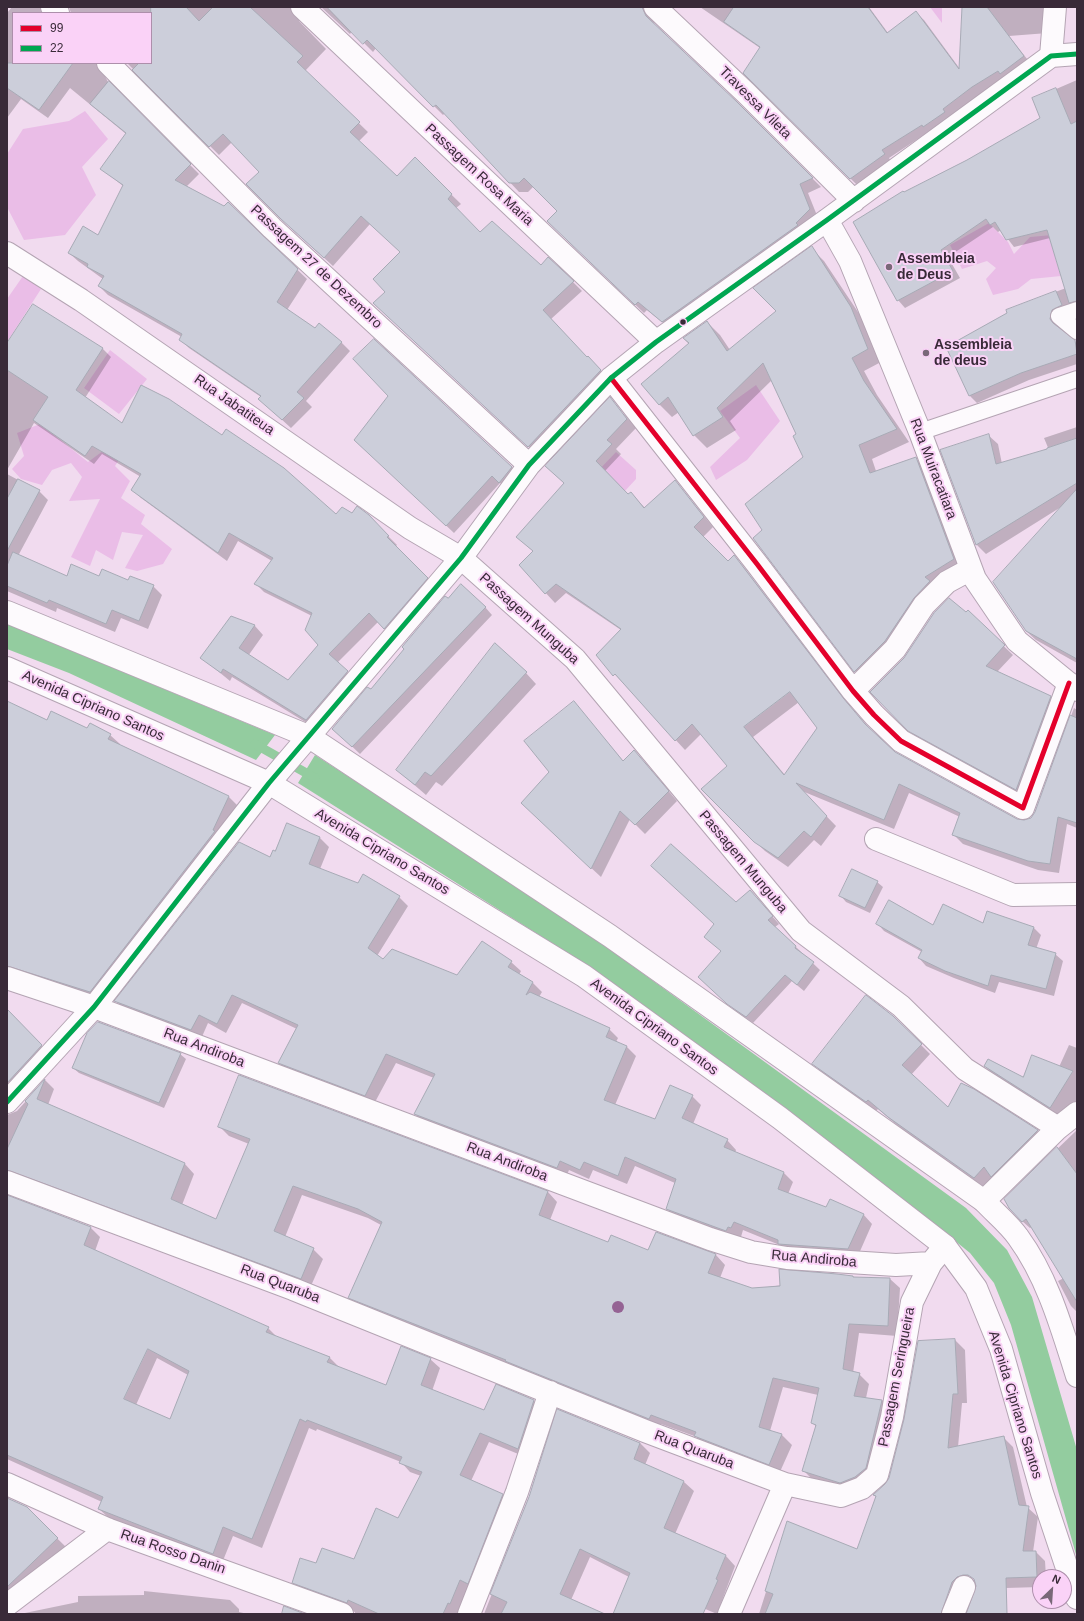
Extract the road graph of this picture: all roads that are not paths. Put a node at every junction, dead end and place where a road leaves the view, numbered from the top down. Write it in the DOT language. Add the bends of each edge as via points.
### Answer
graph roads {
  1 [pos="302,7"];
  2 [pos="655,7"];
  3 [pos="1055,7"];
  4 [pos="1077,54"];
  5 [pos="1051,56"];
  6 [pos="109,64"];
  7 [pos="854,201"];
  8 [pos="827,220"];
  9 [pos="7,253"];
  10 [pos="1077,310"];
  11 [pos="1077,331"];
  12 [pos="656,342"];
  13 [pos="611,378"];
  14 [pos="1077,379"];
  15 [pos="920,432"];
  16 [pos="529,465"];
  17 [pos="461,558"];
  18 [pos="972,569"];
  19 [pos="7,612"];
  20 [pos="7,668"];
  21 [pos="1073,686"];
  22 [pos="853,691"];
  23 [pos="304,742"];
  24 [pos="269,783"];
  25 [pos="876,839"];
  26 [pos="1077,894"];
  27 [pos="7,978"];
  28 [pos="94,1007"];
  29 [pos="7,1102"];
  30 [pos="1077,1113"];
  31 [pos="1058,1128"];
  32 [pos="7,1182"];
  33 [pos="984,1201"];
  34 [pos="945,1246"];
  35 [pos="931,1263"];
  36 [pos="1077,1376"];
  37 [pos="550,1392"];
  38 [pos="7,1484"];
  39 [pos="785,1484"];
  40 [pos="842,1496"];
  41 [pos="107,1529"];
  42 [pos="964,1587"];
  43 [pos="1077,1598"];
  44 [pos="7,1605"];
  45 [pos="342,1614"];
  46 [pos="469,1614"];
  47 [pos="729,1614"];
  48 [pos="953,1614"];
  1 -- 12 [label="street, Passagem Rosa Maria"];
  2 -- 7 [label="street, Travessa Vileta"];
  3 -- 5 [label="street"];
  4 -- 5 [label="street"];
  5 -- 7 [label="street"];
  6 -- 16 [label="street, Passagem 27 de Dezembro" via="272,228"];
  7 -- 8 [label="street"];
  8 -- 12 [label="street"];
  8 -- 15 [label="street, Rua Muiracatiara" via="850,261"];
  9 -- 17 [label="street, Rua Jabatiteua" via="81,300 410,528"];
  10 -- 11 [label="lane" via="1059,316"];
  12 -- 13 [label="street"];
  13 -- 16 [label="street"];
  13 -- 22 [label="street"];
  14 -- 15 [label="lane"];
  15 -- 18 [label="street, Rua Muiracatiara"];
  16 -- 17 [label="street"];
  17 -- 23 [label="street"];
  17 -- 31 [label="street, Passagem Munguba" via="575,659 802,931 901,1006 965,1069"];
  18 -- 21 [label="street, Rua Muiracatiara" via="975,580 1017,641"];
  18 -- 22 [label="street" via="947,582 924,605 895,649"];
  19 -- 23 [label="street"];
  20 -- 24 [label="street, Avenida Cipriano Santos"];
  21 -- 22 [label="street" via="1023,808 901,741"];
  23 -- 24 [label="street"];
  23 -- 33 [label="street" via="610,936"];
  24 -- 28 [label="street"];
  24 -- 34 [label="street, Avenida Cipriano Santos" via="584,976 780,1118"];
  25 -- 26 [label="street" via="1013,895"];
  27 -- 28 [label="street, Rua Andiroba"];
  28 -- 29 [label="street"];
  28 -- 35 [label="street, Rua Andiroba" via="710,1239 751,1252 840,1262 896,1265"];
  30 -- 31 [label="street"];
  31 -- 33 [label="street"];
  32 -- 37 [label="street, Rua Quaruba" via="293,1289"];
  33 -- 36 [label="street" via="1018,1236 1042,1278"];
  34 -- 35 [label="street, Passagem Seringueira"];
  34 -- 43 [label="street, Avenida Cipriano Santos" via="976,1288 1001,1349 1042,1493"];
  35 -- 40 [label="street, Passagem Seringueira" via="912,1302 892,1417 877,1475 862,1488"];
  37 -- 39 [label="street, Rua Quaruba"];
  37 -- 46 [label="street" via="517,1492"];
  38 -- 41 [label="street, Rua Rosso Danin"];
  39 -- 40 [label="street, Rua Quaruba"];
  39 -- 47 [label="street"];
  41 -- 44 [label="street"];
  41 -- 45 [label="street, Rua Rosso Danin"];
  42 -- 48 [label="street"];
}
